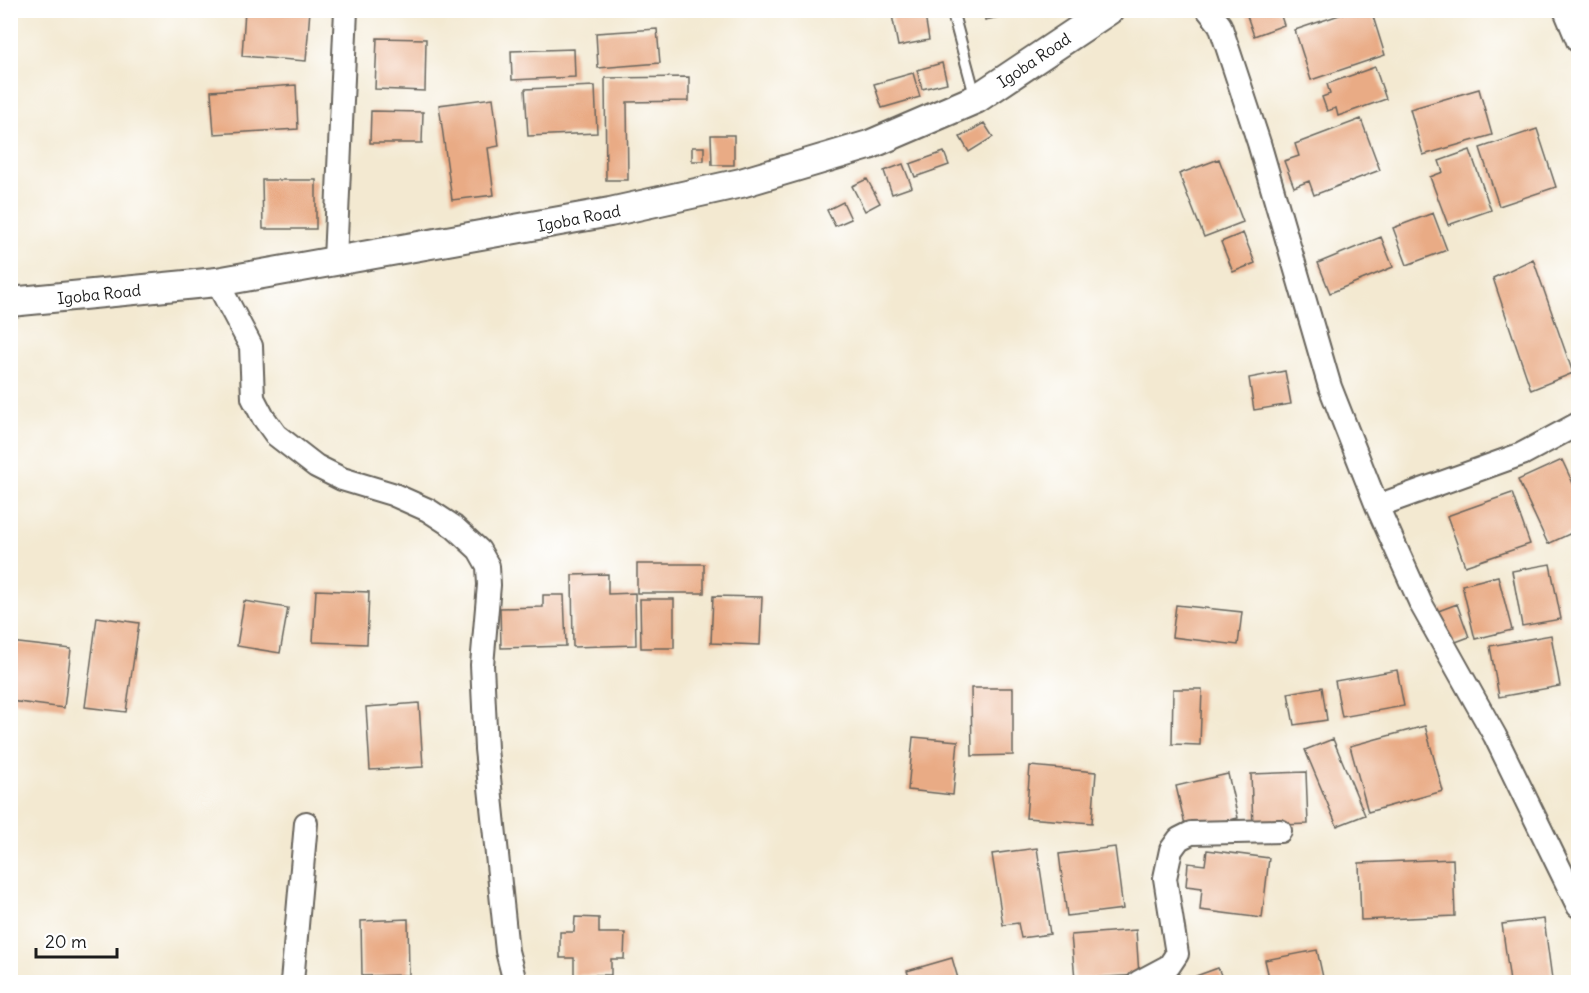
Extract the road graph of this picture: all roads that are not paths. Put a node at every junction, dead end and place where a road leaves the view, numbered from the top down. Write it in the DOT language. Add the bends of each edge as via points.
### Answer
graph roads {
  1 [pos="346,10"];
  2 [pos="952,10"];
  3 [pos="1108,10"];
  4 [pos="1208,10"];
  5 [pos="1565,10"];
  6 [pos="1578,40"];
  7 [pos="976,99"];
  8 [pos="335,260"];
  9 [pos="217,282"];
  10 [pos="10,302"];
  11 [pos="1578,424"];
  12 [pos="1377,506"];
  13 [pos="306,823"];
  14 [pos="1280,831"];
  15 [pos="1578,906"];
  16 [pos="292,982"];
  17 [pos="514,982"];
  18 [pos="1139,982"];
  1 -- 8 [label="street"];
  2 -- 7 [label="lane"];
  3 -- 7 [label="street, Igoba Road"];
  4 -- 12 [label="street" via="1220,26 1259,143 1330,387"];
  5 -- 6 [label="street"];
  7 -- 8 [label="street, Igoba Road" via="869,146 741,183 610,213"];
  8 -- 9 [label="street, Igoba Road"];
  9 -- 10 [label="street, Igoba Road"];
  9 -- 17 [label="street" via="251,346 253,398 276,435 316,466 342,479 428,510 463,534 488,566 482,665 486,749 507,951"];
  11 -- 12 [label="street" via="1522,454"];
  12 -- 15 [label="street" via="1421,604 1495,736"];
  13 -- 16 [label="street"];
  14 -- 18 [label="street" via="1191,833 1179,839 1165,878 1177,954 1169,966"];
}
